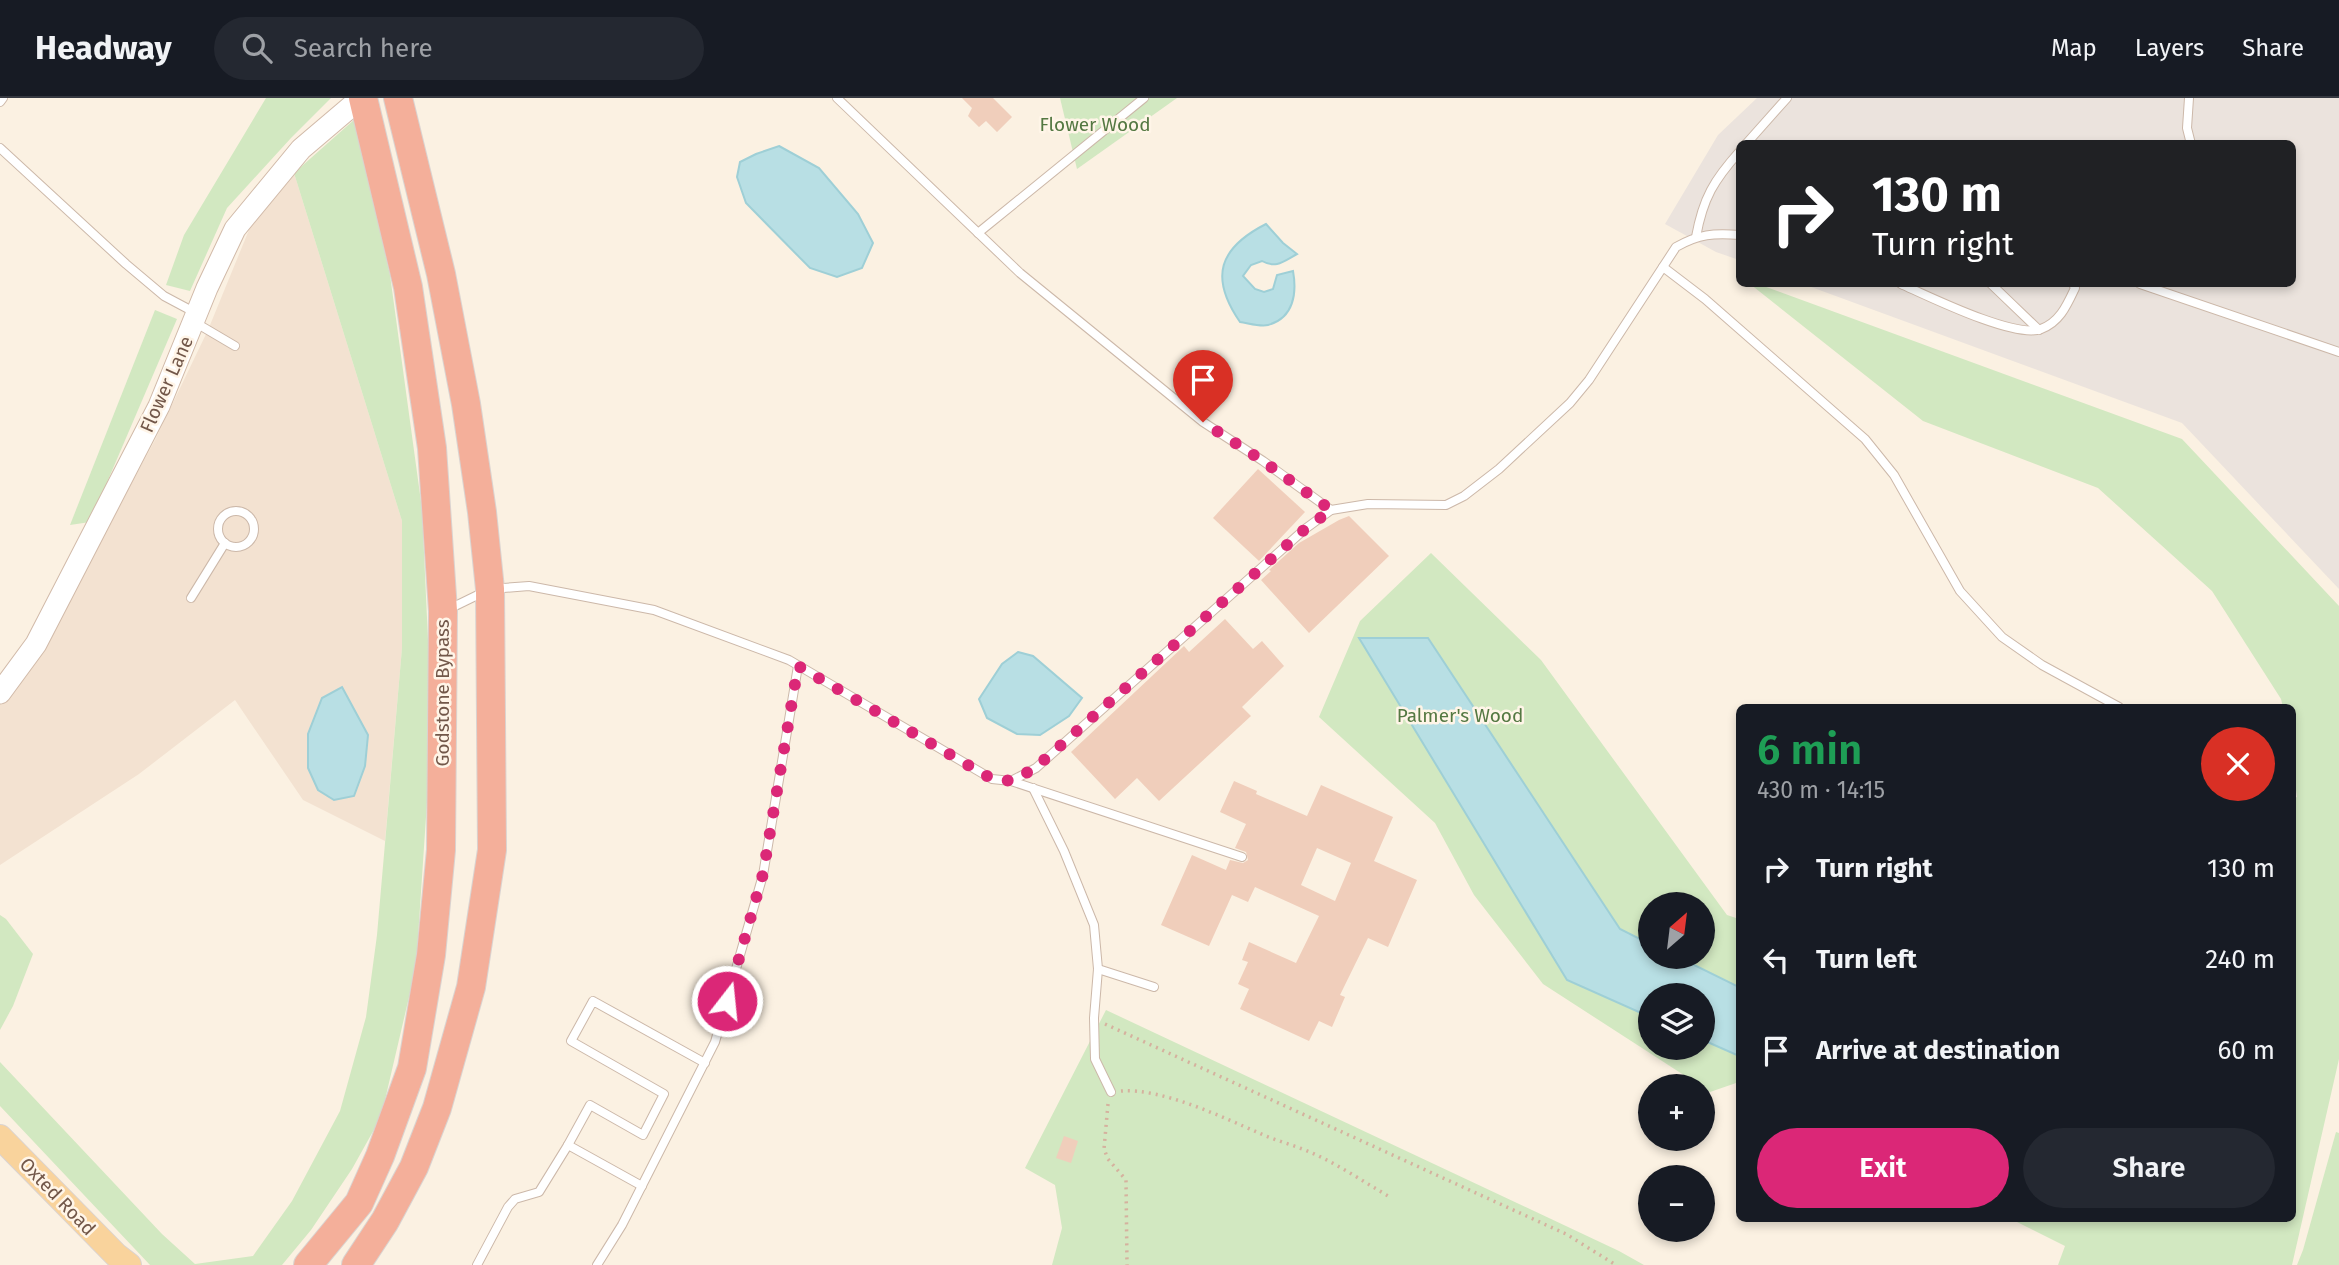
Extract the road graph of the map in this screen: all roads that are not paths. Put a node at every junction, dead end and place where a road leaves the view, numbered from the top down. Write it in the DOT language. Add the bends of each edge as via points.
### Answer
graph roads {
  1 [pos="362,98"];
  2 [pos="398,98"];
  3 [pos="838,98"];
  4 [pos="1144,98"];
  5 [pos="1787,98"];
  6 [pos="2189,98"];
  7 [pos="1750,140"];
  8 [pos="2190,140"];
  9 [pos="0,148"];
  10 [pos="1736,155"];
  11 [pos="978,233"];
  12 [pos="1736,235"];
  13 [pos="1696,237"];
  14 [pos="1663,267"];
  15 [pos="1908,287"];
  16 [pos="1994,287"];
  17 [pos="2074,287"];
  18 [pos="2149,287"];
  19 [pos="195,317"];
  20 [pos="2039,330"];
  21 [pos="235,346"];
  22 [pos="2339,352"];
  23 [pos="1331,510"];
  24 [pos="225,543"];
  25 [pos="490,589"];
  26 [pos="191,598"];
  27 [pos="443,611"];
  28 [pos="798,666"];
  29 [pos="0,693"];
  30 [pos="2114,704"];
  31 [pos="1012,781"];
  32 [pos="1033,788"];
  33 [pos="1242,857"];
  34 [pos="1098,969"];
  35 [pos="1154,987"];
  36 [pos="705,1062"];
  37 [pos="1111,1093"];
  38 [pos="0,1137"];
  39 [pos="568,1145"];
  40 [pos="642,1186"];
  41 [pos="122,1262"];
  42 [pos="308,1265"];
  43 [pos="356,1265"];
  44 [pos="477,1265"];
  45 [pos="597,1265"];
  1 -- 19 [label="street, Flower Lane" via="301,149 234,229"];
  1 -- 27 [label="highway, Godstone Bypass" via="408,287 432,448"];
  2 -- 25 [label="highway" via="441,274 466,404"];
  3 -- 11 [label="lane"];
  4 -- 11 [label="lane"];
  5 -- 7 [label="lane"];
  6 -- 8 [label="lane"];
  9 -- 19 [label="lane" via="126,264"];
  10 -- 13 [label="lane" via="1718,175 1701,209"];
  11 -- 23 [label="lane" via="1020,273 1203,422"];
  12 -- 13 [label="lane"];
  13 -- 14 [label="lane" via="1676,247"];
  14 -- 23 [label="lane" via="1570,403 1464,496 1446,505 1368,504"];
  14 -- 30 [label="lane" via="1865,439 1894,475 1960,591 2002,637"];
  15 -- 20 [label="lane" via="2005,328"];
  16 -- 20 [label="lane"];
  17 -- 20 [label="lane" via="2064,313"];
  18 -- 22 [label="lane"];
  19 -- 21 [label="lane"];
  19 -- 29 [label="street, Flower Lane" via="159,406 36,644"];
  23 -- 31 [label="lane" via="1035,768"];
  24 -- 24 [label="lane" via="218,531 221,520 234,512 249,517 254,530 249,542 239,547"];
  24 -- 26 [label="lane"];
  25 -- 27 [label="lane"];
  25 -- 28 [label="lane" via="529,586 654,610"];
  25 -- 43 [label="highway" via="492,850 471,987 437,1108 414,1167"];
  27 -- 42 [label="highway, Godstone Bypass" via="441,850 431,955 412,1068 359,1203"];
  28 -- 31 [label="lane" via="992,779"];
  28 -- 36 [label="lane" via="763,874 715,1042"];
  31 -- 32 [label="lane"];
  32 -- 33 [label="lane"];
  32 -- 34 [label="lane" via="1094,925"];
  34 -- 35 [label="lane"];
  34 -- 37 [label="lane" via="1095,1059"];
  36 -- 39 [label="lane" via="593,1001 571,1041 664,1094 643,1135 590,1105"];
  36 -- 40 [label="lane"];
  38 -- 41 [label="main road, Oxted Road"];
  39 -- 40 [label="lane"];
  39 -- 44 [label="lane" via="539,1192 515,1199 508,1207"];
  40 -- 45 [label="lane"];
}
